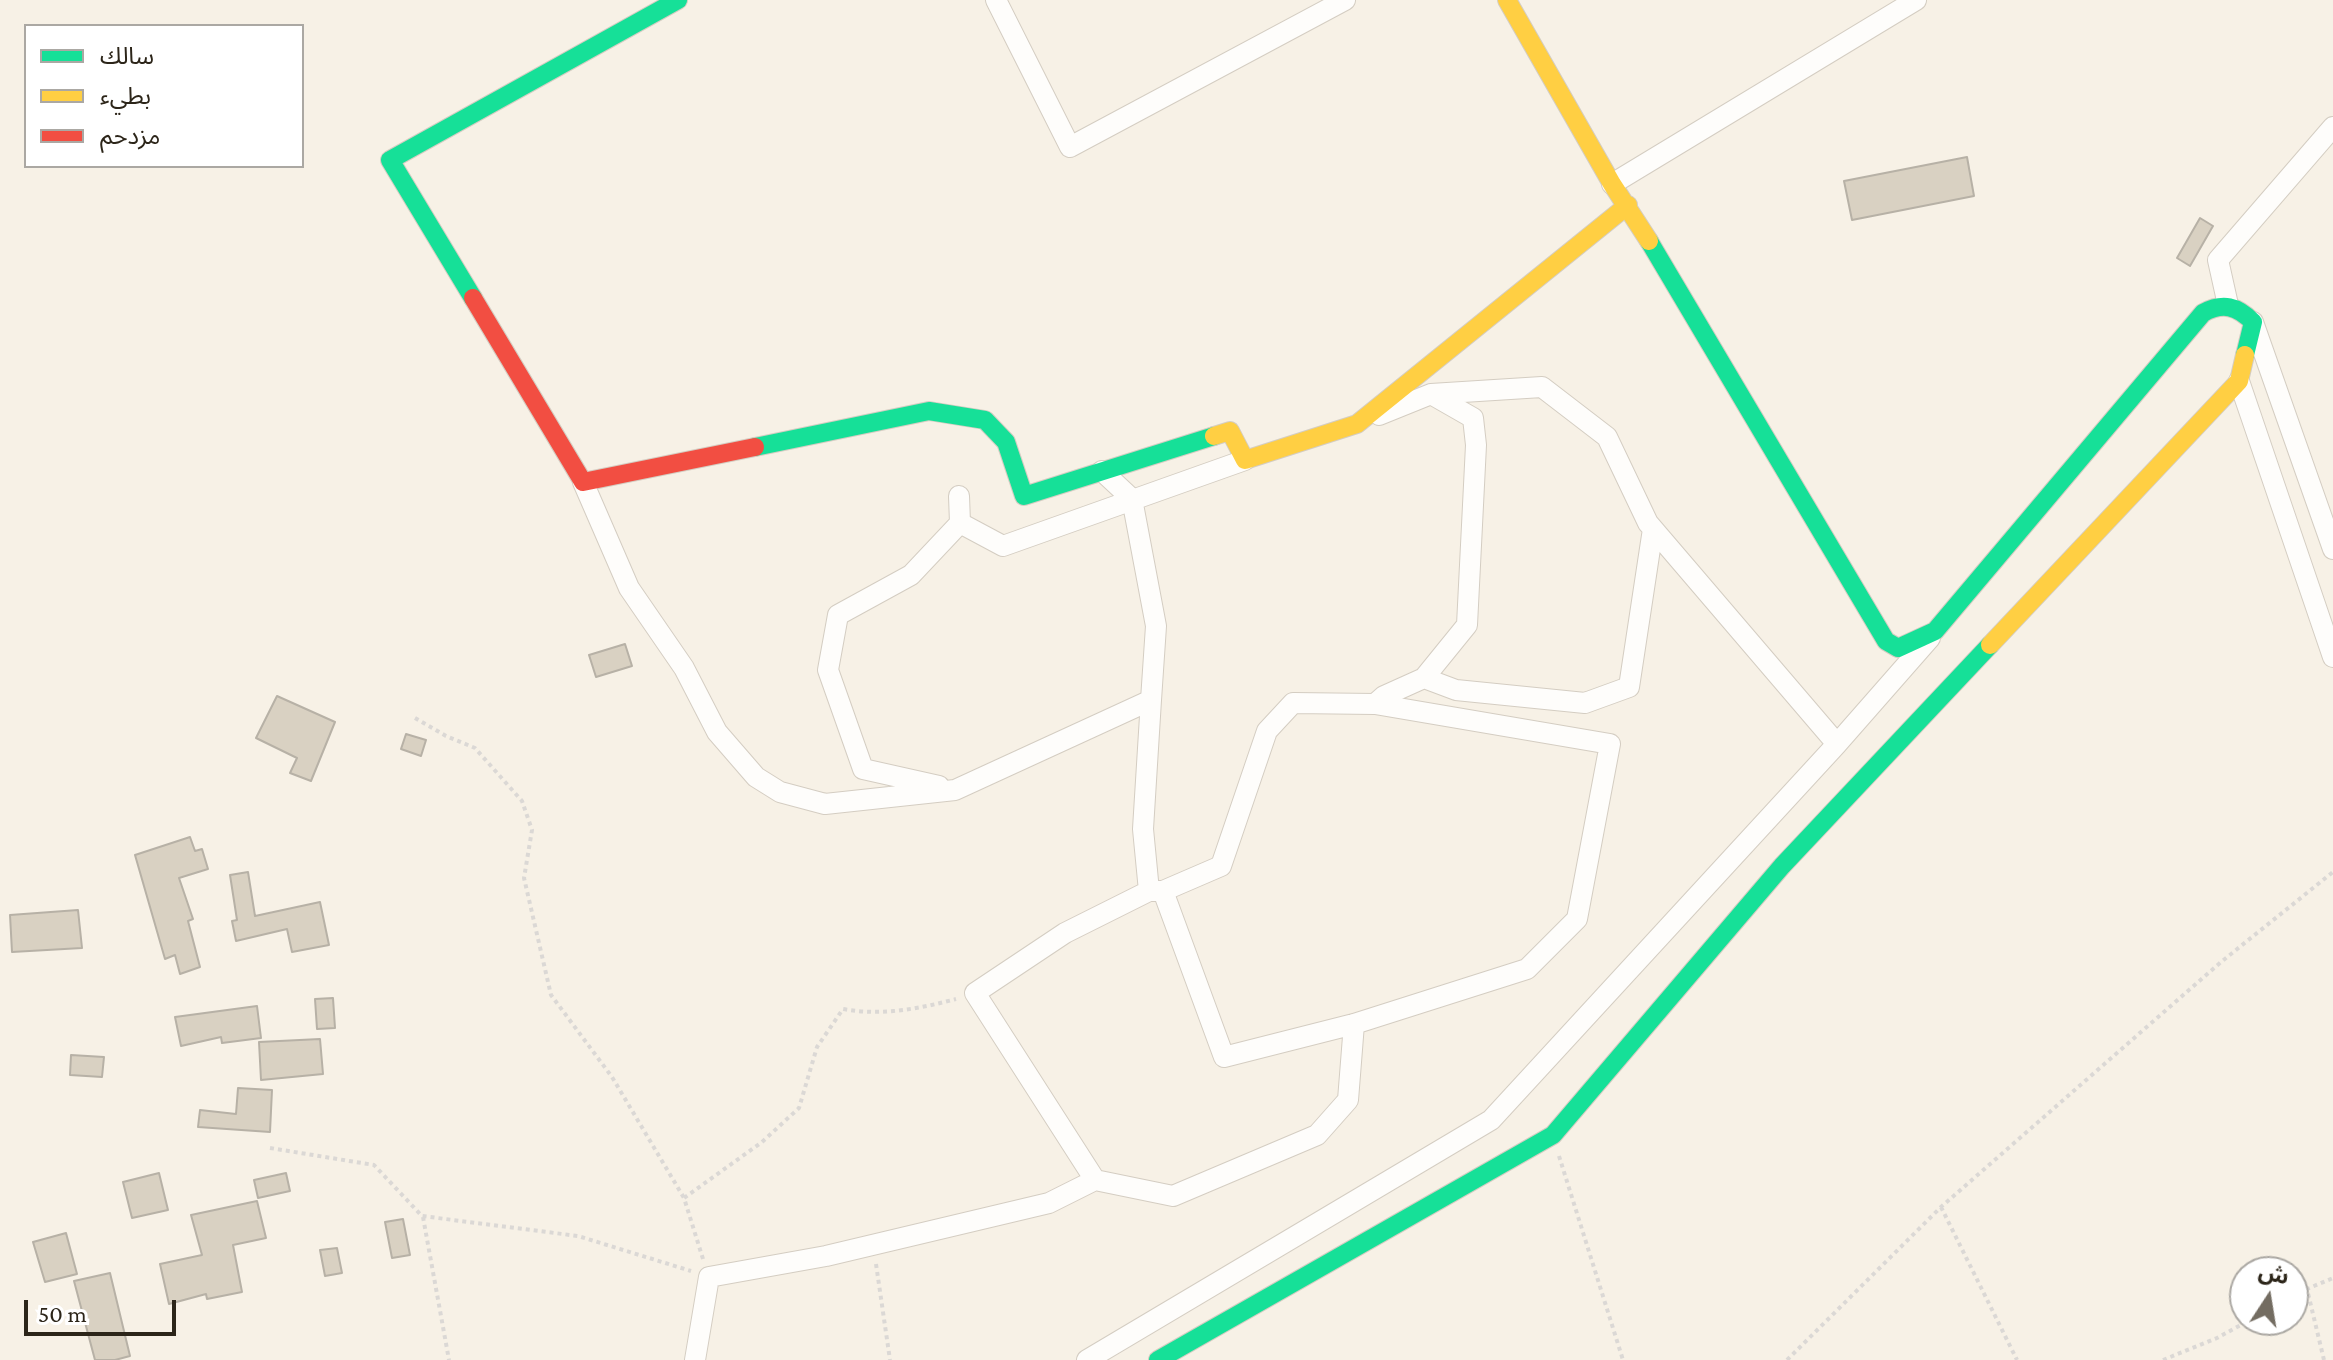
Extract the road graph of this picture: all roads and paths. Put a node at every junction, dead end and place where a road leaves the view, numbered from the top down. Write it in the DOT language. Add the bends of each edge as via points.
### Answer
graph roads {
  1 [pos="678,0"];
  2 [pos="996,0"];
  3 [pos="1345,0"];
  4 [pos="1507,0"];
  5 [pos="1916,0"];
  6 [pos="2333,127"];
  7 [pos="1612,184"];
  8 [pos="1628,205"];
  9 [pos="2228,305"];
  10 [pos="2253,322"];
  11 [pos="2239,381"];
  12 [pos="1431,394"];
  13 [pos="1357,424"];
  14 [pos="1245,460"];
  15 [pos="1102,471"];
  16 [pos="583,482"];
  17 [pos="959,496"];
  18 [pos="1132,499"];
  19 [pos="960,523"];
  20 [pos="1653,529"];
  21 [pos="2333,549"];
  22 [pos="1935,631"];
  23 [pos="2333,657"];
  24 [pos="1424,678"];
  25 [pos="1151,700"];
  26 [pos="1375,704"];
  27 [pos="415,718"];
  28 [pos="1837,744"];
  29 [pos="955,790"];
  30 [pos="2333,872"];
  31 [pos="1156,891"];
  32 [pos="975,993"];
  33 [pos="1354,1024"];
  34 [pos="1553,1135"];
  35 [pos="270,1148"];
  36 [pos="1095,1180"];
  37 [pos="684,1198"];
  38 [pos="1941,1207"];
  39 [pos="422,1216"];
  40 [pos="873,1245"];
  41 [pos="709,1277"];
  42 [pos="2333,1278"];
  43 [pos="2309,1288"];
  44 [pos="2309,1297"];
  45 [pos="2229,1331"];
  46 [pos="449,1360"];
  47 [pos="695,1360"];
  48 [pos="890,1360"];
  49 [pos="1087,1360"];
  50 [pos="1158,1360"];
  51 [pos="1623,1360"];
  52 [pos="1787,1360"];
  53 [pos="2017,1360"];
  54 [pos="2163,1360"];
  55 [pos="2324,1360"];
  1 -- 16 [label="street" via="390,160"];
  2 -- 3 [label="street" via="1070,147"];
  4 -- 7 [label="street"];
  5 -- 7 [label="street"];
  6 -- 9 [label="street" via="2218,260"];
  7 -- 8 [label="street"];
  8 -- 13 [label="street"];
  8 -- 22 [label="street" via="1886,641 1898,648"];
  9 -- 10 [label="street"];
  9 -- 22 [label="street" via="2216,304 2203,313"];
  10 -- 11 [label="street"];
  10 -- 21 [label="street"];
  11 -- 23 [label="street"];
  11 -- 34 [label="street" via="1782,866"];
  12 -- 13 [label="street"];
  12 -- 20 [label="street" via="1542,387 1607,437"];
  12 -- 24 [label="street" via="1473,418 1476,445 1467,625"];
  13 -- 14 [label="street"];
  14 -- 15 [label="street" via="1230,431"];
  14 -- 18 [label="street"];
  15 -- 16 [label="street" via="1024,496 1006,442 985,420 929,411"];
  15 -- 18 [label="street"];
  16 -- 29 [label="street" via="629,588 684,668 717,732 756,777 780,792 825,804"];
  17 -- 19 [label="street"];
  18 -- 19 [label="street" via="1003,546"];
  18 -- 25 [label="street" via="1156,626"];
  19 -- 29 [label="street" via="911,575 838,615 828,670 863,769"];
  20 -- 24 [label="street" via="1629,687 1585,703 1456,690"];
  20 -- 28 [label="street"];
  22 -- 28 [label="street"];
  24 -- 26 [label="street"];
  25 -- 29 [label="street"];
  25 -- 31 [label="street" via="1143,829"];
  26 -- 31 [label="street" via="1293,703 1267,731 1221,866"];
  26 -- 33 [label="street" via="1610,744 1577,919 1527,969"];
  27 -- 37 [label="path" via="475,748 522,801 532,830 524,878 551,995 612,1077"];
  28 -- 49 [label="street" via="1491,1120"];
  30 -- 38 [label="path" via="2221,962"];
  31 -- 32 [label="street" via="1065,933"];
  31 -- 33 [label="street" via="1224,1057"];
  32 -- 36 [label="street"];
  32 -- 37 [label="path" via="917,1009 843,1009 817,1047 799,1108"];
  33 -- 36 [label="street" via="1348,1100 1317,1135 1173,1196"];
  34 -- 50 [label="street"];
  34 -- 51 [label="path"];
  35 -- 39 [label="path" via="374,1165"];
  36 -- 40 [label="street" via="1049,1203"];
  37 -- 41 [label="path"];
  38 -- 52 [label="path"];
  38 -- 53 [label="path"];
  39 -- 41 [label="path" via="578,1236"];
  39 -- 46 [label="path"];
  40 -- 41 [label="street"];
  40 -- 48 [label="path"];
  41 -- 47 [label="street"];
  42 -- 43 [label="path"];
  44 -- 55 [label="path"];
  45 -- 54 [label="path"];
}
